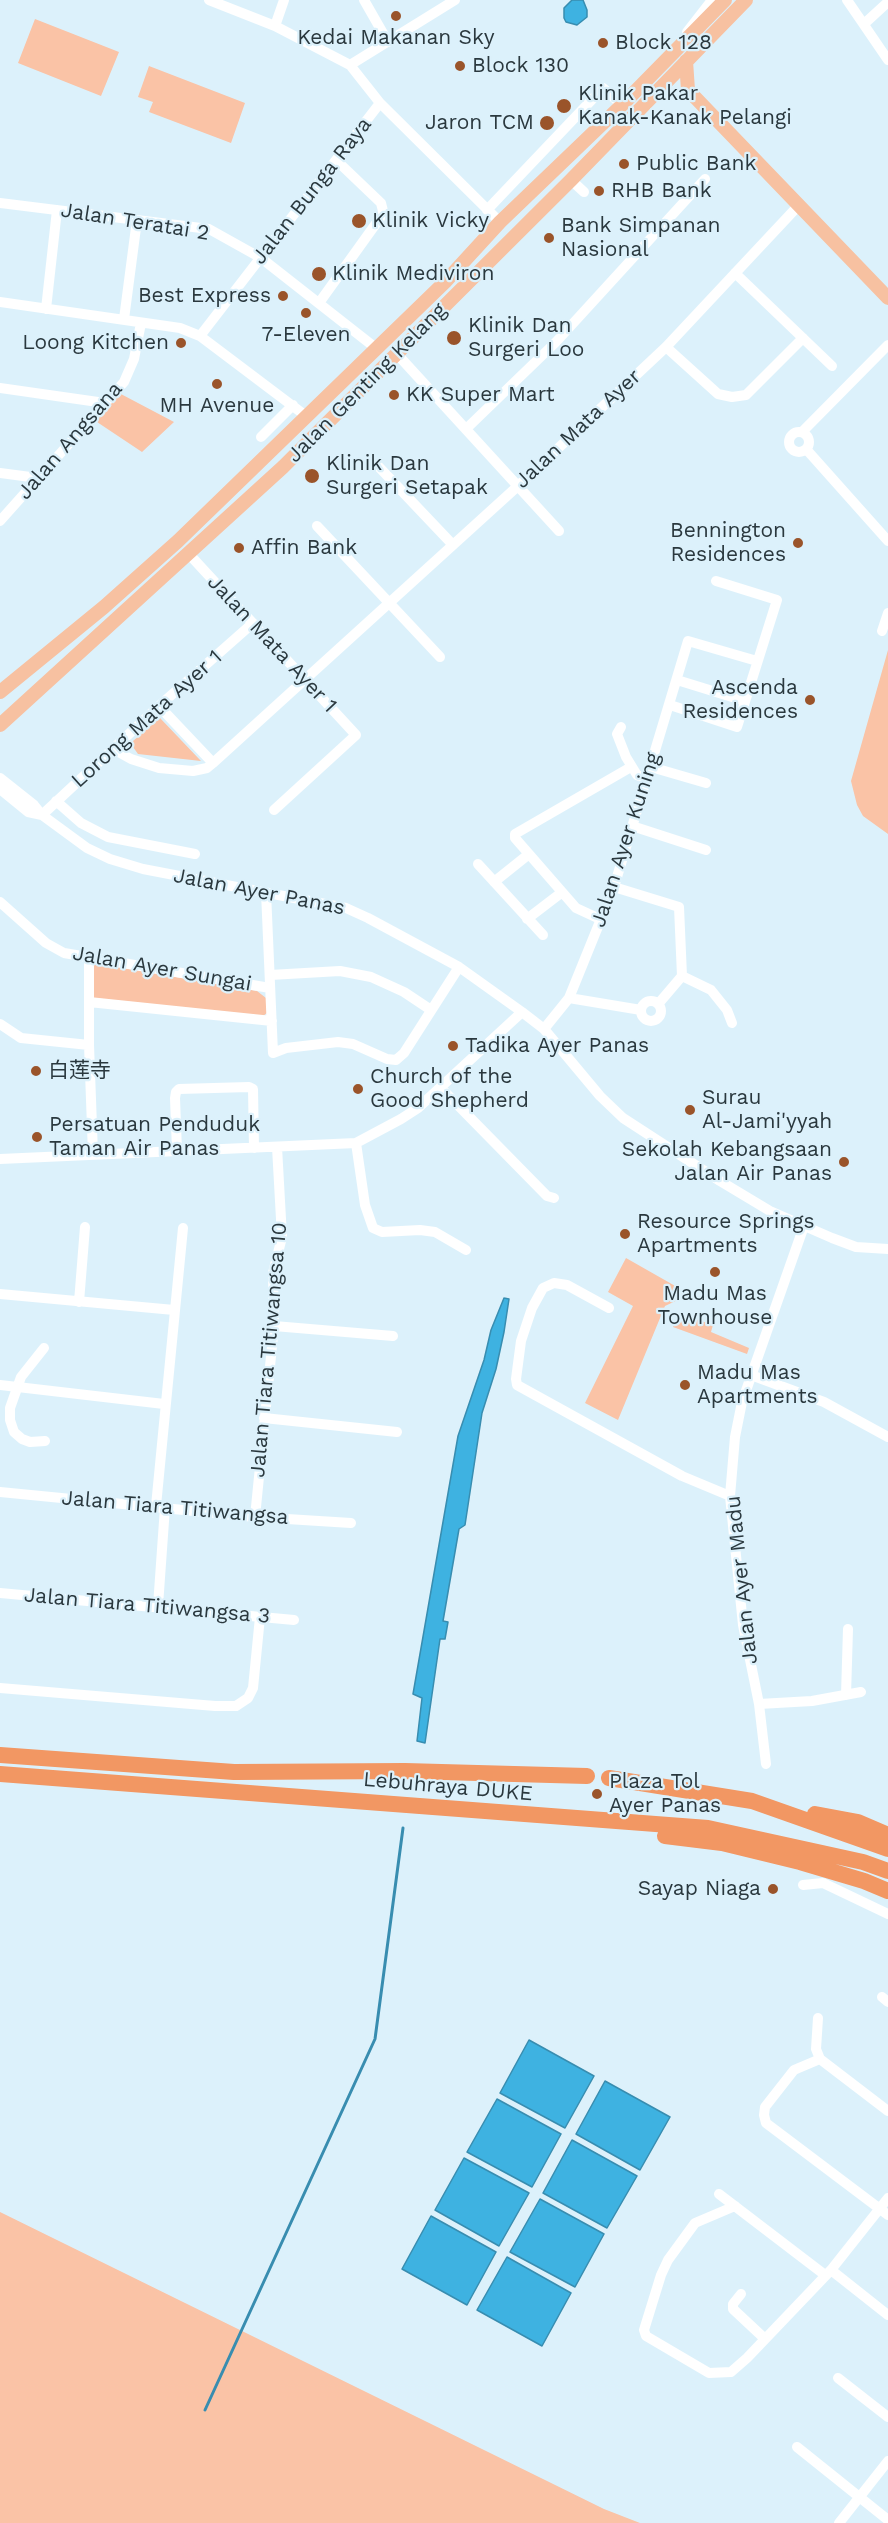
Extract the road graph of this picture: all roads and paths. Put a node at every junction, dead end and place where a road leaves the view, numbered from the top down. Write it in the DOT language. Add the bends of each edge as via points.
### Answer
graph roads {
  1 [pos="209,0"];
  2 [pos="284,0"];
  3 [pos="364,0"];
  4 [pos="455,0"];
  5 [pos="712,0"];
  6 [pos="725,0"];
  7 [pos="746,0"];
  8 [pos="847,0"];
  9 [pos="888,2"];
  10 [pos="864,24"];
  11 [pos="275,26"];
  12 [pos="388,42"];
  13 [pos="671,54"];
  14 [pos="888,60"];
  15 [pos="686,61"];
  16 [pos="350,65"];
  17 [pos="658,89"];
  18 [pos="688,90"];
  19 [pos="380,103"];
  20 [pos="622,105"];
  21 [pos="336,160"];
  22 [pos="705,179"];
  23 [pos="571,180"];
  24 [pos="584,192"];
  25 [pos="0,203"];
  26 [pos="799,205"];
  27 [pos="57,210"];
  28 [pos="487,210"];
  29 [pos="137,220"];
  30 [pos="500,222"];
  31 [pos="261,258"];
  32 [pos="735,273"];
  33 [pos="888,298"];
  34 [pos="0,302"];
  35 [pos="319,303"];
  36 [pos="46,309"];
  37 [pos="124,320"];
  38 [pos="141,322"];
  39 [pos="200,336"];
  40 [pos="803,338"];
  41 [pos="888,345"];
  42 [pos="666,346"];
  43 [pos="377,349"];
  44 [pos="397,354"];
  45 [pos="832,366"];
  46 [pos="0,388"];
  47 [pos="358,392"];
  48 [pos="105,403"];
  49 [pos="293,405"];
  50 [pos="306,416"];
  51 [pos="466,429"];
  52 [pos="802,432"];
  53 [pos="261,437"];
  54 [pos="806,449"];
  55 [pos="379,467"];
  56 [pos="0,473"];
  57 [pos="38,478"];
  58 [pos="519,485"];
  59 [pos="0,521"];
  60 [pos="317,526"];
  61 [pos="559,531"];
  62 [pos="888,541"];
  63 [pos="453,545"];
  64 [pos="188,553"];
  65 [pos="716,581"];
  66 [pos="390,603"];
  67 [pos="888,613"];
  68 [pos="253,623"];
  69 [pos="882,631"];
  70 [pos="440,657"];
  71 [pos="758,661"];
  72 [pos="305,680"];
  73 [pos="677,680"];
  74 [pos="0,692"];
  75 [pos="745,700"];
  76 [pos="670,705"];
  77 [pos="159,706"];
  78 [pos="0,725"];
  79 [pos="621,727"];
  80 [pos="112,749"];
  81 [pos="213,764"];
  82 [pos="631,766"];
  83 [pos="651,767"];
  84 [pos="0,778"];
  85 [pos="647,779"];
  86 [pos="706,783"];
  87 [pos="0,789"];
  88 [pos="56,801"];
  89 [pos="274,810"];
  90 [pos="42,815"];
  91 [pos="632,826"];
  92 [pos="706,850"];
  93 [pos="195,854"];
  94 [pos="529,854"];
  95 [pos="478,864"];
  96 [pos="494,882"];
  97 [pos="614,887"];
  98 [pos="266,892"];
  99 [pos="561,893"];
  100 [pos="0,902"];
  101 [pos="527,919"];
  102 [pos="602,920"];
  103 [pos="543,935"];
  104 [pos="89,957"];
  105 [pos="459,967"];
  106 [pos="270,975"];
  107 [pos="682,976"];
  108 [pos="270,988"];
  109 [pos="569,998"];
  110 [pos="89,1002"];
  111 [pos="658,1004"];
  112 [pos="431,1010"];
  113 [pos="641,1010"];
  114 [pos="522,1012"];
  115 [pos="272,1021"];
  116 [pos="732,1023"];
  117 [pos="0,1024"];
  118 [pos="544,1029"];
  119 [pos="89,1045"];
  120 [pos="441,1088"];
  121 [pos="356,1143"];
  122 [pos="277,1147"];
  123 [pos="254,1148"];
  124 [pos="177,1151"];
  125 [pos="93,1154"];
  126 [pos="0,1159"];
  127 [pos="554,1198"];
  128 [pos="804,1226"];
  129 [pos="85,1227"];
  130 [pos="183,1228"];
  131 [pos="888,1249"];
  132 [pos="466,1250"];
  133 [pos="0,1294"];
  134 [pos="79,1302"];
  135 [pos="609,1308"];
  136 [pos="174,1310"];
  137 [pos="274,1326"];
  138 [pos="393,1336"];
  139 [pos="44,1348"];
  140 [pos="751,1375"];
  141 [pos="0,1385"];
  142 [pos="17,1387"];
  143 [pos="164,1404"];
  144 [pos="264,1418"];
  145 [pos="397,1432"];
  146 [pos="888,1437"];
  147 [pos="45,1441"];
  148 [pos="0,1492"];
  149 [pos="730,1496"];
  150 [pos="161,1507"];
  151 [pos="255,1516"];
  152 [pos="351,1523"];
  153 [pos="0,1593"];
  154 [pos="158,1606"];
  155 [pos="260,1617"];
  156 [pos="294,1620"];
  157 [pos="848,1629"];
  158 [pos="0,1688"];
  159 [pos="861,1692"];
  160 [pos="846,1695"];
  161 [pos="759,1704"];
  162 [pos="0,1755"];
  163 [pos="766,1764"];
  164 [pos="0,1774"];
  165 [pos="587,1776"];
  166 [pos="609,1778"];
  167 [pos="752,1802"];
  168 [pos="593,1821"];
  169 [pos="888,1835"];
  170 [pos="888,1849"];
  171 [pos="888,1871"];
  172 [pos="803,1885"];
  173 [pos="888,1891"];
  174 [pos="888,1914"];
  175 [pos="818,2018"];
  176 [pos="820,2059"];
  177 [pos="888,2111"];
  178 [pos="719,2194"];
  179 [pos="888,2198"];
  180 [pos="735,2206"];
  181 [pos="884,2212"];
  182 [pos="828,2273"];
  183 [pos="741,2294"];
  184 [pos="888,2315"];
  185 [pos="764,2338"];
  186 [pos="838,2378"];
  187 [pos="888,2417"];
  188 [pos="797,2447"];
  189 [pos="888,2461"];
  190 [pos="860,2497"];
  191 [pos="888,2520"];
  192 [pos="839,2523"];
  1 -- 11 [label="street"];
  2 -- 11 [label="street"];
  3 -- 12 [label="street"];
  4 -- 12 [label="street"];
  5 -- 13 [label="street"];
  6 -- 13 [label="main road, Jalan Genting Kelang"];
  7 -- 15 [label="main road, Jalan Genting Kelang"];
  8 -- 10 [label="street"];
  9 -- 10 [label="street"];
  10 -- 14 [label="street"];
  11 -- 16 [label="street"];
  12 -- 16 [label="street"];
  13 -- 20 [label="main road, Jalan Genting Kelang"];
  15 -- 17 [label="main road, Jalan Genting Kelang"];
  15 -- 18 [label="main road"];
  16 -- 19 [label="street"];
  17 -- 18 [label="main road"];
  17 -- 23 [label="main road, Jalan Genting Kelang"];
  18 -- 26 [label="main road"];
  19 -- 21 [label="street, Jalan Bunga Raya"];
  19 -- 28 [label="street"];
  20 -- 28 [label="street" via="603,88"];
  20 -- 30 [label="main road, Jalan Genting Kelang"];
  21 -- 31 [label="street, Jalan Bunga Raya"];
  21 -- 35 [label="street" via="381,203 383,211"];
  22 -- 51 [label="street" via="556,342"];
  23 -- 24 [label="street"];
  23 -- 44 [label="main road, Jalan Genting Kelang"];
  25 -- 27 [label="street, Jalan Teratai 2"];
  26 -- 32 [label="street, Jalan Mata Ayer"];
  26 -- 33 [label="main road"];
  27 -- 29 [label="street, Jalan Teratai 2"];
  27 -- 36 [label="street"];
  28 -- 30 [label="street"];
  29 -- 31 [label="street, Jalan Teratai 2" via="209,229"];
  29 -- 37 [label="street"];
  30 -- 43 [label="main road, Jalan Genting Kelang"];
  31 -- 35 [label="street, Jalan Teratai 2"];
  31 -- 39 [label="street, Jalan Bunga Raya"];
  32 -- 40 [label="street"];
  32 -- 42 [label="street, Jalan Mata Ayer"];
  34 -- 36 [label="street"];
  35 -- 43 [label="street, Jalan Teratai 2"];
  36 -- 37 [label="street"];
  37 -- 38 [label="street"];
  38 -- 39 [label="street" via="180,328"];
  38 -- 48 [label="street, Jalan Angsana" via="134,359 124,382"];
  39 -- 49 [label="street"];
  40 -- 42 [label="street" via="746,395 732,397 718,394"];
  40 -- 45 [label="street"];
  41 -- 52 [label="street"];
  42 -- 58 [label="street, Jalan Mata Ayer"];
  43 -- 50 [label="main road, Jalan Genting Kelang"];
  44 -- 47 [label="main road, Jalan Genting Kelang"];
  44 -- 51 [label="street"];
  46 -- 48 [label="street"];
  47 -- 50 [label="main road" via="345,397 320,418"];
  47 -- 64 [label="main road, Jalan Genting Kelang"];
  48 -- 57 [label="street, Jalan Angsana"];
  49 -- 50 [label="street"];
  49 -- 53 [label="street"];
  50 -- 74 [label="main road, Jalan Genting Kelang" via="172,546"];
  51 -- 58 [label="street"];
  52 -- 54 [label="street" via="809,441"];
  52 -- 54 [label="street" via="791,434 788,442 795,451"];
  54 -- 62 [label="street"];
  55 -- 63 [label="street"];
  56 -- 57 [label="street"];
  57 -- 59 [label="street, Jalan Angsana"];
  58 -- 61 [label="street"];
  58 -- 63 [label="street, Jalan Mata Ayer"];
  60 -- 66 [label="street"];
  63 -- 66 [label="street, Jalan Mata Ayer"];
  64 -- 68 [label="street, Jalan Mata Ayer 1"];
  64 -- 78 [label="main road, Jalan Genting Kelang"];
  65 -- 71 [label="street" via="777,600"];
  66 -- 70 [label="street"];
  66 -- 72 [label="street, Jalan Mata Ayer"];
  67 -- 69 [label="street"];
  68 -- 72 [label="street, Jalan Mata Ayer 1"];
  68 -- 77 [label="street, Lorong Mata Ayer 1"];
  71 -- 73 [label="street, Jalan Ayer Kuning" via="688,641"];
  71 -- 75 [label="street"];
  72 -- 81 [label="street, Jalan Mata Ayer"];
  72 -- 89 [label="street, Jalan Mata Ayer 1" via="356,735"];
  73 -- 75 [label="street"];
  73 -- 76 [label="street, Jalan Ayer Kuning"];
  75 -- 76 [label="street" via="737,727"];
  76 -- 83 [label="street, Jalan Ayer Kuning"];
  77 -- 80 [label="street, Lorong Mata Ayer 1"];
  77 -- 81 [label="street"];
  79 -- 82 [label="street" via="618,740"];
  80 -- 81 [label="street" via="159,768 193,771"];
  80 -- 88 [label="street, Lorong Mata Ayer 1"];
  82 -- 85 [label="street" via="637,775"];
  82 -- 94 [label="street" via="518,831 515,838"];
  83 -- 85 [label="street, Jalan Ayer Kuning"];
  83 -- 86 [label="street"];
  84 -- 90 [label="street, Jalan Ayer Panas"];
  85 -- 91 [label="street, Jalan Ayer Kuning"];
  87 -- 90 [label="street, Jalan Ayer Panas" via="28,812"];
  88 -- 90 [label="street, Lorong Mata Ayer 1"];
  88 -- 93 [label="street" via="81,823 108,837"];
  90 -- 98 [label="street, Jalan Ayer Panas" via="110,860"];
  91 -- 92 [label="street"];
  91 -- 97 [label="street, Jalan Ayer Kuning"];
  94 -- 96 [label="street"];
  94 -- 99 [label="street"];
  95 -- 96 [label="street"];
  96 -- 101 [label="street"];
  97 -- 102 [label="street, Jalan Ayer Kuning"];
  97 -- 107 [label="street" via="679,907"];
  98 -- 105 [label="street, Jalan Ayer Panas" via="357,912"];
  98 -- 106 [label="street"];
  99 -- 101 [label="street"];
  99 -- 102 [label="street" via="576,908"];
  100 -- 104 [label="street, Jalan Ayer Sungai" via="55,949"];
  101 -- 103 [label="street"];
  102 -- 109 [label="street, Jalan Ayer Kuning"];
  104 -- 108 [label="street, Jalan Ayer Sungai"];
  104 -- 110 [label="street"];
  105 -- 112 [label="street"];
  105 -- 114 [label="street, Jalan Ayer Panas"];
  106 -- 108 [label="street"];
  106 -- 112 [label="street" via="340,971 371,977"];
  107 -- 111 [label="street"];
  107 -- 116 [label="street" via="711,990"];
  108 -- 115 [label="street"];
  109 -- 113 [label="street"];
  109 -- 118 [label="street, Jalan Ayer Kuning"];
  110 -- 115 [label="street"];
  110 -- 119 [label="street"];
  111 -- 113 [label="street" via="646,1002"];
  111 -- 113 [label="street" via="662,1013 655,1021 645,1019"];
  112 -- 115 [label="street" via="396,1060 338,1042 273,1053"];
  114 -- 118 [label="street, Jalan Ayer Panas"];
  114 -- 120 [label="street"];
  117 -- 119 [label="street" via="21,1038"];
  118 -- 128 [label="street, Jalan Ayer Panas" via="623,1118 770,1211"];
  119 -- 125 [label="street"];
  120 -- 121 [label="street" via="401,1119"];
  120 -- 127 [label="street" via="547,1196"];
  121 -- 122 [label="street"];
  121 -- 132 [label="street" via="365,1205 373,1228 382,1232 435,1232"];
  122 -- 123 [label="street"];
  122 -- 137 [label="street, Jalan Tiara Titiwangsa 10" via="282,1237 273,1273"];
  123 -- 124 [label="street"];
  123 -- 124 [label="street" via="253,1089 179,1089 175,1098"];
  124 -- 125 [label="street"];
  125 -- 126 [label="street"];
  128 -- 131 [label="street, Jalan Ayer Panas" via="856,1247"];
  128 -- 140 [label="street, Jalan Ayer Madu"];
  129 -- 134 [label="street"];
  130 -- 136 [label="street"];
  133 -- 134 [label="street"];
  134 -- 136 [label="street"];
  135 -- 149 [label="street" via="567,1285 554,1283 543,1288 521,1341 517,1385 682,1476"];
  136 -- 143 [label="street"];
  137 -- 138 [label="street"];
  137 -- 144 [label="street, Jalan Tiara Titiwangsa 10"];
  139 -- 142 [label="street"];
  140 -- 146 [label="street" via="824,1402"];
  140 -- 149 [label="street, Jalan Ayer Madu" via="735,1437"];
  141 -- 142 [label="street"];
  142 -- 143 [label="street"];
  142 -- 147 [label="street" via="10,1408 14,1432 30,1442"];
  143 -- 150 [label="street"];
  144 -- 145 [label="street"];
  144 -- 151 [label="street, Jalan Tiara Titiwangsa 10"];
  148 -- 150 [label="street, Jalan Tiara Titiwangsa"];
  149 -- 161 [label="street, Jalan Ayer Madu" via="744,1625"];
  150 -- 151 [label="street, Jalan Tiara Titiwangsa"];
  150 -- 154 [label="street"];
  151 -- 152 [label="street, Jalan Tiara Titiwangsa"];
  153 -- 154 [label="street, Jalan Tiara Titiwangsa 3"];
  154 -- 155 [label="street, Jalan Tiara Titiwangsa 3"];
  155 -- 156 [label="street, Jalan Tiara Titiwangsa 3"];
  155 -- 158 [label="street" via="253,1688 248,1698 236,1706"];
  157 -- 160 [label="street"];
  159 -- 160 [label="street"];
  160 -- 161 [label="street"];
  161 -- 163 [label="street, Jalan Ayer Madu"];
  162 -- 165 [label="highway, Lebuhraya DUKE" via="234,1772"];
  164 -- 168 [label="highway, Lebuhraya DUKE"];
  166 -- 167 [label="highway"];
  167 -- 169 [label="highway" via="858,1822"];
  167 -- 170 [label="highway"];
  168 -- 171 [label="highway, Lebuhraya DUKE" via="708,1828"];
  168 -- 173 [label="highway" via="722,1843 789,1859"];
  172 -- 174 [label="street" via="823,1883"];
  175 -- 176 [label="street" via="816,2049"];
  176 -- 177 [label="street"];
  176 -- 181 [label="street" via="794,2070 765,2107 766,2123"];
  178 -- 180 [label="street"];
  179 -- 181 [label="street"];
  180 -- 182 [label="street"];
  180 -- 185 [label="street" via="694,2223 668,2260 644,2330 646,2336 710,2373 731,2372"];
  181 -- 182 [label="street"];
  182 -- 184 [label="street"];
  182 -- 185 [label="street"];
  183 -- 185 [label="street" via="733,2309"];
  186 -- 187 [label="street"];
  188 -- 190 [label="street"];
  189 -- 190 [label="street"];
  190 -- 191 [label="street"];
  190 -- 192 [label="street"];
}
